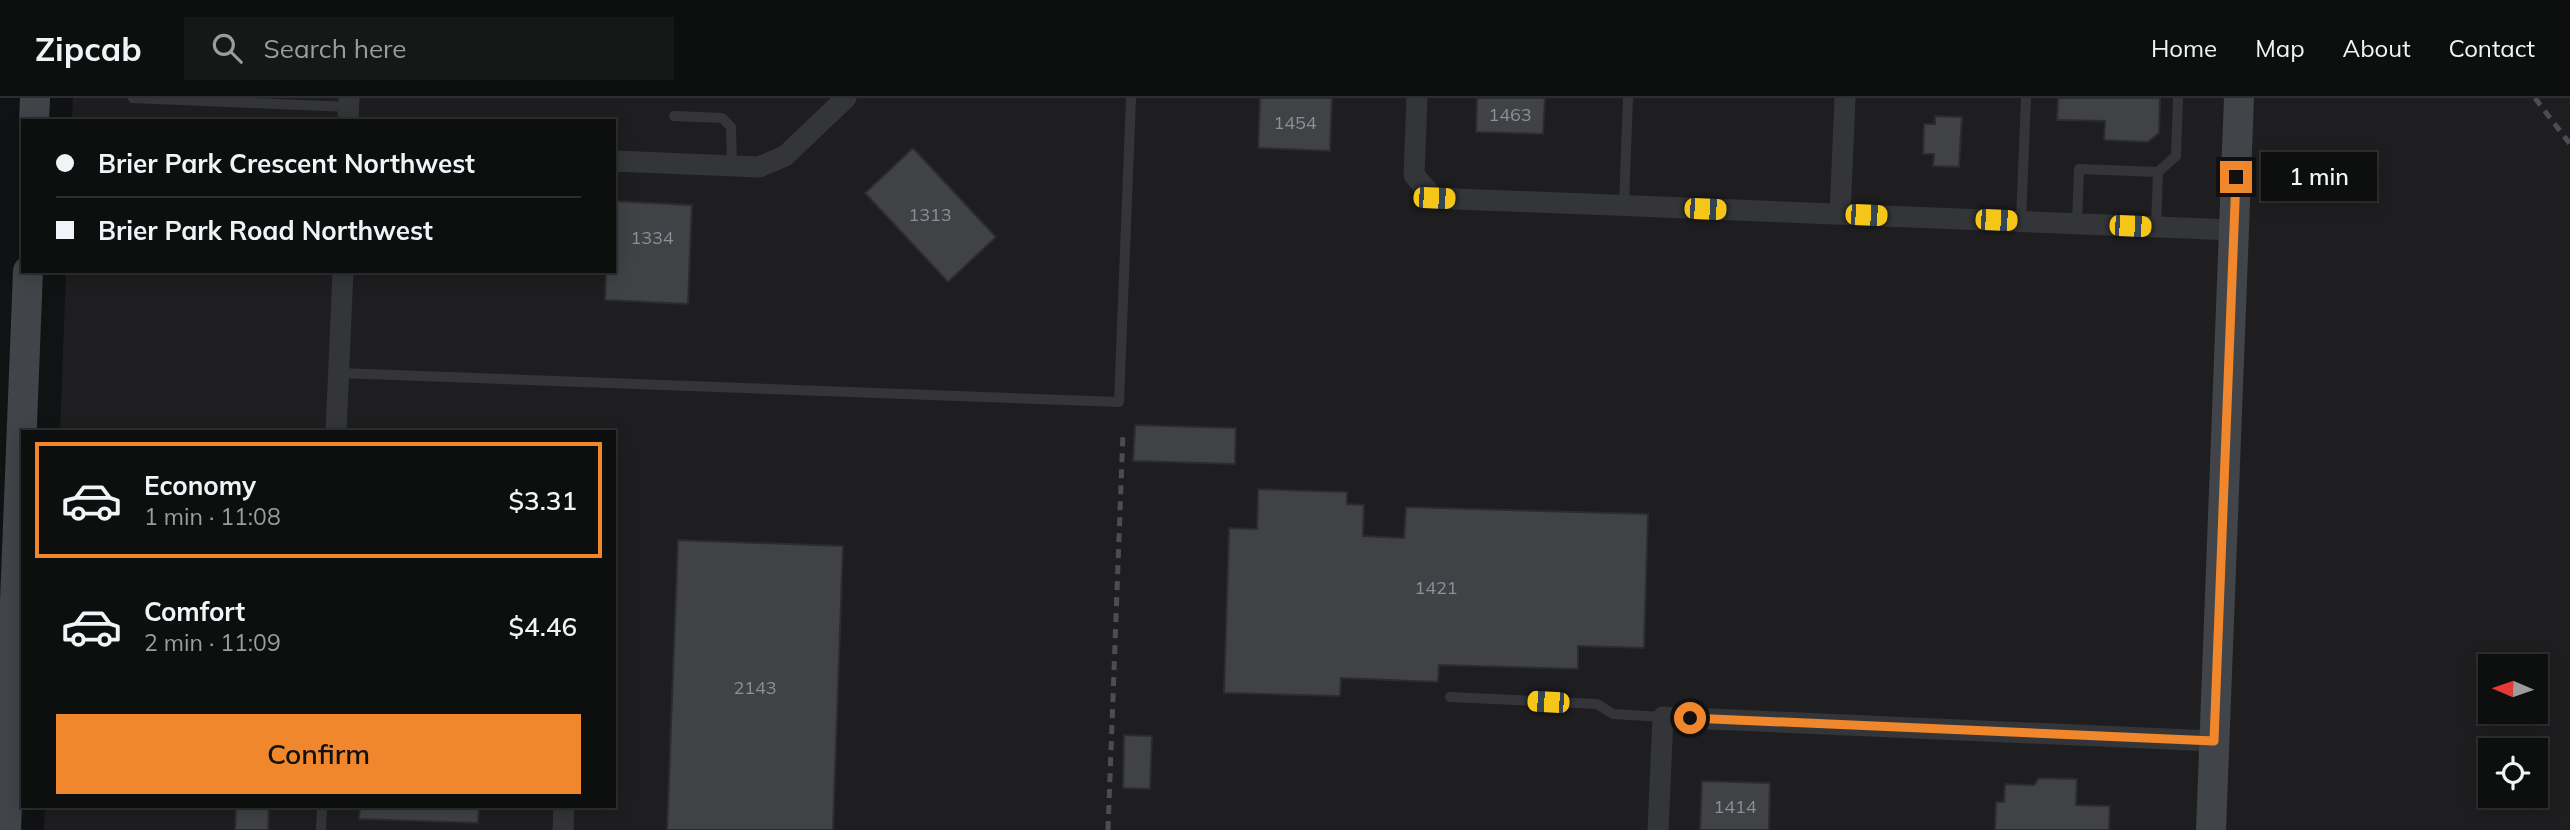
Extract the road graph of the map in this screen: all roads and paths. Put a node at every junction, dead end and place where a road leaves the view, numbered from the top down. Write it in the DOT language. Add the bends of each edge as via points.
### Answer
graph roads {
  1 [pos="35,98"];
  2 [pos="133,98"];
  3 [pos="846,98"];
  4 [pos="1131,98"];
  5 [pos="1416,98"];
  6 [pos="1628,98"];
  7 [pos="1845,98"];
  8 [pos="2026,98"];
  9 [pos="2178,98"];
  10 [pos="2239,98"];
  11 [pos="349,109"];
  12 [pos="674,116"];
  13 [pos="34,119"];
  14 [pos="616,161"];
  15 [pos="732,166"];
  16 [pos="2158,172"];
  17 [pos="1624,205"];
  18 [pos="1840,214"];
  19 [pos="2021,221"];
  20 [pos="2077,223"];
  21 [pos="2156,227"];
  22 [pos="2234,230"];
  23 [pos="28,273"];
  24 [pos="343,273"];
  25 [pos="339,373"];
  26 [pos="23,430"];
  27 [pos="336,430"];
  28 [pos="21,518"];
  29 [pos="18,624"];
  30 [pos="1450,697"];
  31 [pos="1662,717"];
  32 [pos="2214,741"];
  33 [pos="322,808"];
  34 [pos="564,808"];
  35 [pos="6,830"];
  36 [pos="321,830"];
  37 [pos="563,830"];
  38 [pos="1658,830"];
  39 [pos="2211,830"];
  1 -- 13 [label="street"];
  2 -- 11 [label="lane"];
  3 -- 15 [label="street" via="785,156 759,167"];
  4 -- 25 [label="lane" via="1118,402"];
  5 -- 17 [label="street" via="1413,175 1434,198"];
  6 -- 17 [label="lane"];
  7 -- 18 [label="street"];
  8 -- 19 [label="lane"];
  9 -- 16 [label="lane" via="2176,156"];
  10 -- 22 [label="street"];
  12 -- 15 [label="lane" via="722,118 731,127"];
  14 -- 15 [label="street"];
  16 -- 20 [label="lane" via="2079,169"];
  16 -- 21 [label="lane"];
  17 -- 18 [label="street"];
  18 -- 19 [label="street"];
  19 -- 20 [label="street"];
  20 -- 21 [label="street"];
  21 -- 22 [label="street"];
  22 -- 32 [label="street"];
  23 -- 26 [label="street"];
  24 -- 25 [label="street"];
  25 -- 27 [label="street"];
  28 -- 29 [label="street"];
  29 -- 35 [label="street"];
  30 -- 31 [label="lane" via="1597,705 1613,714"];
  31 -- 32 [label="street"];
  31 -- 38 [label="street"];
  32 -- 39 [label="street"];
  33 -- 36 [label="lane"];
  34 -- 37 [label="street"];
}
